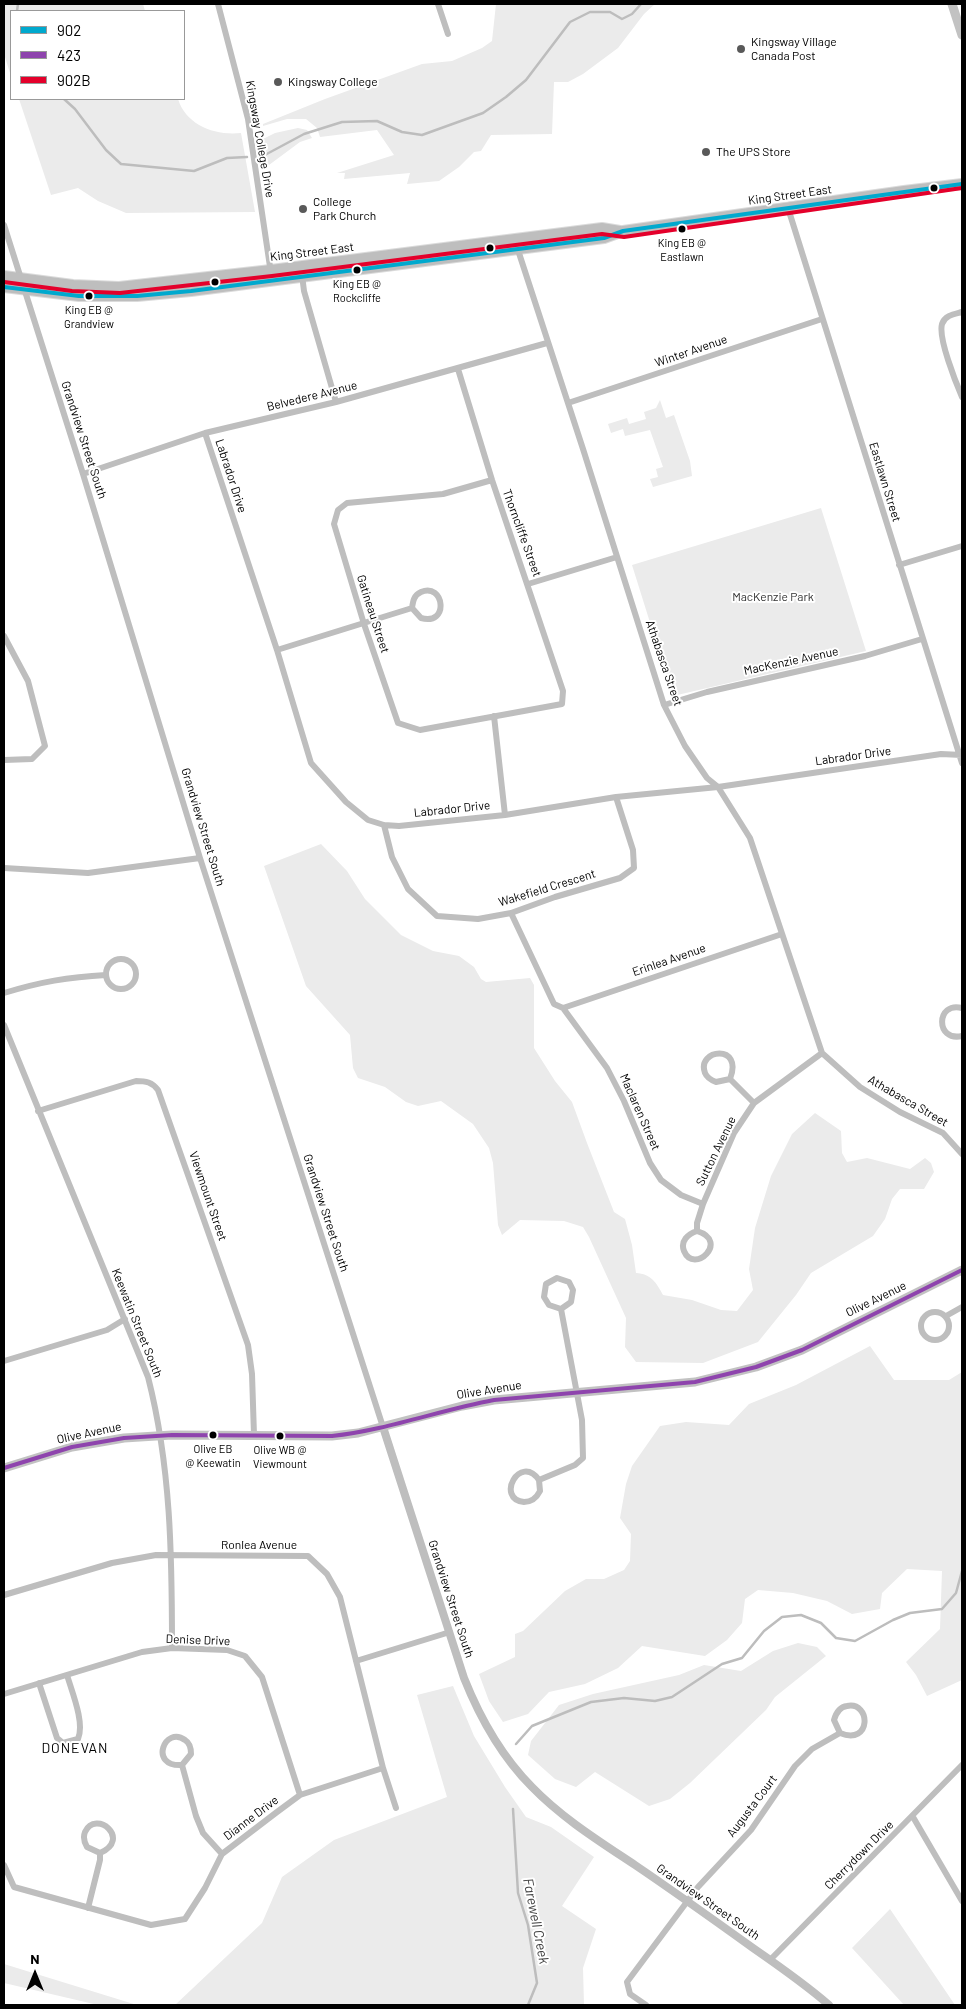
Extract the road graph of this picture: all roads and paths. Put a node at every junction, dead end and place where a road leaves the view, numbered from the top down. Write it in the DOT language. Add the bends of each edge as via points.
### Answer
graph roads {
  1 [pos="218,4"];
  2 [pos="438,4"];
  3 [pos="952,4"];
  4 [pos="448,34"];
  5 [pos="962,35"];
  6 [pos="961,183"];
  7 [pos="788,208"];
  8 [pos="4,225"];
  9 [pos="516,244"];
  10 [pos="302,266"];
  11 [pos="272,275"];
  12 [pos="4,276"];
  13 [pos="302,277"];
  14 [pos="21,279"];
  15 [pos="4,287"];
  16 [pos="24,290"];
  17 [pos="962,312"];
  18 [pos="822,319"];
  19 [pos="547,343"];
  20 [pos="458,369"];
  21 [pos="962,397"];
  22 [pos="336,402"];
  23 [pos="568,403"];
  24 [pos="205,433"];
  25 [pos="83,474"];
  26 [pos="492,480"];
  27 [pos="962,546"];
  28 [pos="617,557"];
  29 [pos="899,566"];
  30 [pos="528,584"];
  31 [pos="412,608"];
  32 [pos="364,624"];
  33 [pos="4,636"];
  34 [pos="922,639"];
  35 [pos="277,650"];
  36 [pos="664,705"];
  37 [pos="494,716"];
  38 [pos="961,755"];
  39 [pos="4,760"];
  40 [pos="962,763"];
  41 [pos="718,787"];
  42 [pos="616,797"];
  43 [pos="505,815"];
  44 [pos="384,825"];
  45 [pos="200,858"];
  46 [pos="4,868"];
  47 [pos="511,913"];
  48 [pos="782,934"];
  49 [pos="106,975"];
  50 [pos="4,992"];
  51 [pos="563,1008"];
  52 [pos="962,1008"];
  53 [pos="4,1025"];
  54 [pos="962,1036"];
  55 [pos="822,1053"];
  56 [pos="730,1079"];
  57 [pos="754,1103"];
  58 [pos="38,1111"];
  59 [pos="962,1154"];
  60 [pos="703,1204"];
  61 [pos="697,1231"];
  62 [pos="962,1270"];
  63 [pos="962,1307"];
  64 [pos="562,1309"];
  65 [pos="946,1316"];
  66 [pos="125,1319"];
  67 [pos="4,1361"];
  68 [pos="576,1392"];
  69 [pos="383,1427"];
  70 [pos="161,1435"];
  71 [pos="254,1435"];
  72 [pos="4,1468"];
  73 [pos="539,1480"];
  74 [pos="172,1555"];
  75 [pos="4,1595"];
  76 [pos="450,1632"];
  77 [pos="172,1648"];
  78 [pos="356,1661"];
  79 [pos="67,1675"];
  80 [pos="39,1683"];
  81 [pos="4,1694"];
  82 [pos="840,1733"];
  83 [pos="182,1765"];
  84 [pos="962,1765"];
  85 [pos="382,1768"];
  86 [pos="300,1795"];
  87 [pos="396,1808"];
  88 [pos="913,1817"];
  89 [pos="100,1853"];
  90 [pos="222,1854"];
  91 [pos="4,1865"];
  92 [pos="688,1900"];
  93 [pos="962,1901"];
  94 [pos="88,1908"];
  95 [pos="770,1960"];
  96 [pos="646,2005"];
  97 [pos="829,2005"];
  1 -- 11 [label="street, Kingsway College Drive" via="248,119"];
  2 -- 4 [label="street"];
  3 -- 5 [label="main road"];
  6 -- 7 [label="main road, King Street East"];
  7 -- 9 [label="main road, King Street East" via="623,231 602,228"];
  7 -- 18 [label="street, Eastlawn Street"];
  8 -- 14 [label="street, Grandview Street South"];
  9 -- 10 [label="main road, King Street East"];
  9 -- 13 [label="main road, King Street East"];
  9 -- 19 [label="street, Athabasca Street"];
  10 -- 11 [label="main road, King Street East"];
  10 -- 13 [label="street"];
  11 -- 13 [label="main road, King Street East"];
  11 -- 14 [label="main road, King Street East" via="119,287"];
  11 -- 16 [label="main road, King Street East" via="132,297"];
  12 -- 14 [label="main road, King Street East"];
  13 -- 22 [label="street"];
  14 -- 16 [label="street, Grandview Street South"];
  15 -- 16 [label="main road, King Street East"];
  16 -- 25 [label="street, Grandview Street South"];
  17 -- 21 [label="street" via="951,315 942,324 944,344"];
  18 -- 23 [label="street, Winter Avenue"];
  18 -- 29 [label="street, Eastlawn Street"];
  19 -- 20 [label="street, Belvedere Avenue"];
  19 -- 23 [label="street, Athabasca Street"];
  20 -- 22 [label="street, Belvedere Avenue"];
  20 -- 26 [label="street, Thorncliffe Street"];
  22 -- 24 [label="street, Belvedere Avenue"];
  23 -- 28 [label="street, Athabasca Street"];
  24 -- 25 [label="street, Belvedere Avenue"];
  24 -- 35 [label="street, Labrador Drive"];
  25 -- 45 [label="street, Grandview Street South"];
  26 -- 30 [label="street, Thorncliffe Street"];
  26 -- 32 [label="street, Gatineau Street" via="442,494 348,503 338,510 334,524"];
  27 -- 29 [label="street"];
  28 -- 30 [label="street"];
  28 -- 36 [label="street, Athabasca Street"];
  29 -- 34 [label="street, Eastlawn Street"];
  30 -- 37 [label="street, Thorncliffe Street" via="563,691 562,704"];
  31 -- 31 [label="street" via="414,598 425,590 435,593 441,605 438,614 430,619 421,618"];
  31 -- 32 [label="street"];
  32 -- 35 [label="street"];
  32 -- 37 [label="street, Gatineau Street" via="398,722 420,730"];
  33 -- 39 [label="street" via="28,681 45,746 32,759"];
  34 -- 36 [label="street, MacKenzie Avenue"];
  34 -- 38 [label="street, Eastlawn Street"];
  35 -- 44 [label="street, Labrador Drive" via="311,763 346,802 368,820"];
  36 -- 41 [label="street, Athabasca Street" via="685,746"];
  37 -- 43 [label="street"];
  38 -- 40 [label="street, Eastlawn Street"];
  38 -- 41 [label="street, Labrador Drive" via="941,754"];
  41 -- 42 [label="street, Labrador Drive"];
  41 -- 48 [label="street, Athabasca Street" via="750,838"];
  42 -- 43 [label="street, Labrador Drive"];
  42 -- 47 [label="street, Wakefield Crescent" via="633,850 634,868 620,878"];
  43 -- 44 [label="street, Labrador Drive"];
  44 -- 47 [label="street, Wakefield Crescent" via="392,857 408,889 437,916 478,919"];
  45 -- 46 [label="street" via="88,873"];
  45 -- 69 [label="street, Grandview Street South"];
  47 -- 51 [label="street, Maclaren Street" via="554,1004"];
  48 -- 51 [label="street, Erinlea Avenue"];
  48 -- 55 [label="street, Athabasca Street"];
  49 -- 49 [label="street" via="110,965 123,959 132,964 136,972 134,982 122,989 109,983"];
  49 -- 50 [label="street" via="67,977"];
  51 -- 60 [label="street, Maclaren Street" via="607,1068 650,1163 661,1180 681,1195"];
  52 -- 54 [label="street" via="949,1009 942,1022 948,1034"];
  53 -- 58 [label="street, Keewatin Street South"];
  55 -- 57 [label="street, Sutton Avenue"];
  55 -- 59 [label="street, Athabasca Street" via="860,1087 943,1133"];
  56 -- 56 [label="street" via="734,1069 732,1060 724,1054 714,1053 704,1064 708,1078 716,1082"];
  56 -- 57 [label="street"];
  57 -- 60 [label="street, Sutton Avenue" via="734,1133"];
  58 -- 66 [label="street, Keewatin Street South"];
  58 -- 71 [label="street, Viewmount Street" via="136,1081 154,1084 248,1345"];
  60 -- 61 [label="street, Sutton Avenue"];
  61 -- 61 [label="street" via="685,1238 683,1246 689,1258 703,1258 709,1252 710,1243 706,1235"];
  62 -- 68 [label="main road, Olive Avenue" via="802,1350 756,1368 695,1382"];
  63 -- 65 [label="street"];
  64 -- 64 [label="street" via="549,1305 544,1297 546,1284 556,1278 569,1282 574,1290 571,1302"];
  64 -- 68 [label="street"];
  65 -- 65 [label="street" via="949,1329 945,1337 932,1340 924,1335 920,1326 924,1317 932,1312"];
  66 -- 67 [label="street" via="107,1330"];
  66 -- 70 [label="street, Keewatin Street South" via="148,1377"];
  68 -- 69 [label="main road, Olive Avenue" via="494,1400"];
  68 -- 73 [label="street" via="582,1420 583,1458 575,1466"];
  69 -- 71 [label="main road, Olive Avenue" via="332,1436"];
  69 -- 76 [label="street, Grandview Street South"];
  70 -- 71 [label="main road, Olive Avenue"];
  70 -- 72 [label="main road, Olive Avenue" via="87,1444"];
  70 -- 74 [label="street, Keewatin Street South"];
  73 -- 73 [label="street" via="528,1472 519,1474 512,1480 511,1490 520,1501 530,1501 540,1491"];
  74 -- 75 [label="street, Ronlea Avenue" via="112,1564"];
  74 -- 77 [label="street, Keewatin Street South"];
  74 -- 78 [label="street, Ronlea Avenue" via="308,1556 327,1574 340,1597"];
  76 -- 78 [label="street"];
  76 -- 92 [label="street, Grandview Street South" via="464,1678 484,1723 531,1786 581,1828"];
  77 -- 79 [label="street, Denise Drive" via="113,1659"];
  77 -- 86 [label="street, Denise Drive" via="227,1650 245,1656 262,1677"];
  78 -- 85 [label="street, Ronlea Avenue"];
  79 -- 80 [label="street, Denise Drive"];
  79 -- 80 [label="street" via="81,1733 78,1739 64,1743 56,1738"];
  80 -- 81 [label="street, Denise Drive"];
  82 -- 82 [label="street, Augusta Court" via="850,1736 859,1732 864,1724 860,1710 852,1705 838,1711 834,1720"];
  82 -- 92 [label="street, Augusta Court" via="812,1749 796,1766 751,1830"];
  83 -- 83 [label="street" via="189,1758 190,1745 183,1738 174,1737 164,1745 163,1755 168,1763"];
  83 -- 90 [label="street" via="203,1833"];
  84 -- 88 [label="street, Cherrydown Drive"];
  85 -- 86 [label="street, Dianne Drive"];
  85 -- 87 [label="street, Ronlea Avenue"];
  86 -- 90 [label="street, Dianne Drive"];
  88 -- 93 [label="street"];
  88 -- 95 [label="street, Cherrydown Drive"];
  89 -- 89 [label="street" via="87,1847 84,1838 87,1829 100,1823 108,1827 113,1836 108,1848"];
  89 -- 94 [label="street"];
  90 -- 94 [label="street, Dianne Drive" via="185,1919 151,1925"];
  91 -- 94 [label="street, Dianne Drive" via="14,1887"];
  92 -- 95 [label="street, Grandview Street South"];
  92 -- 96 [label="street, Augusta Court" via="627,1982 630,1994"];
  95 -- 97 [label="street, Grandview Street South"];
}
